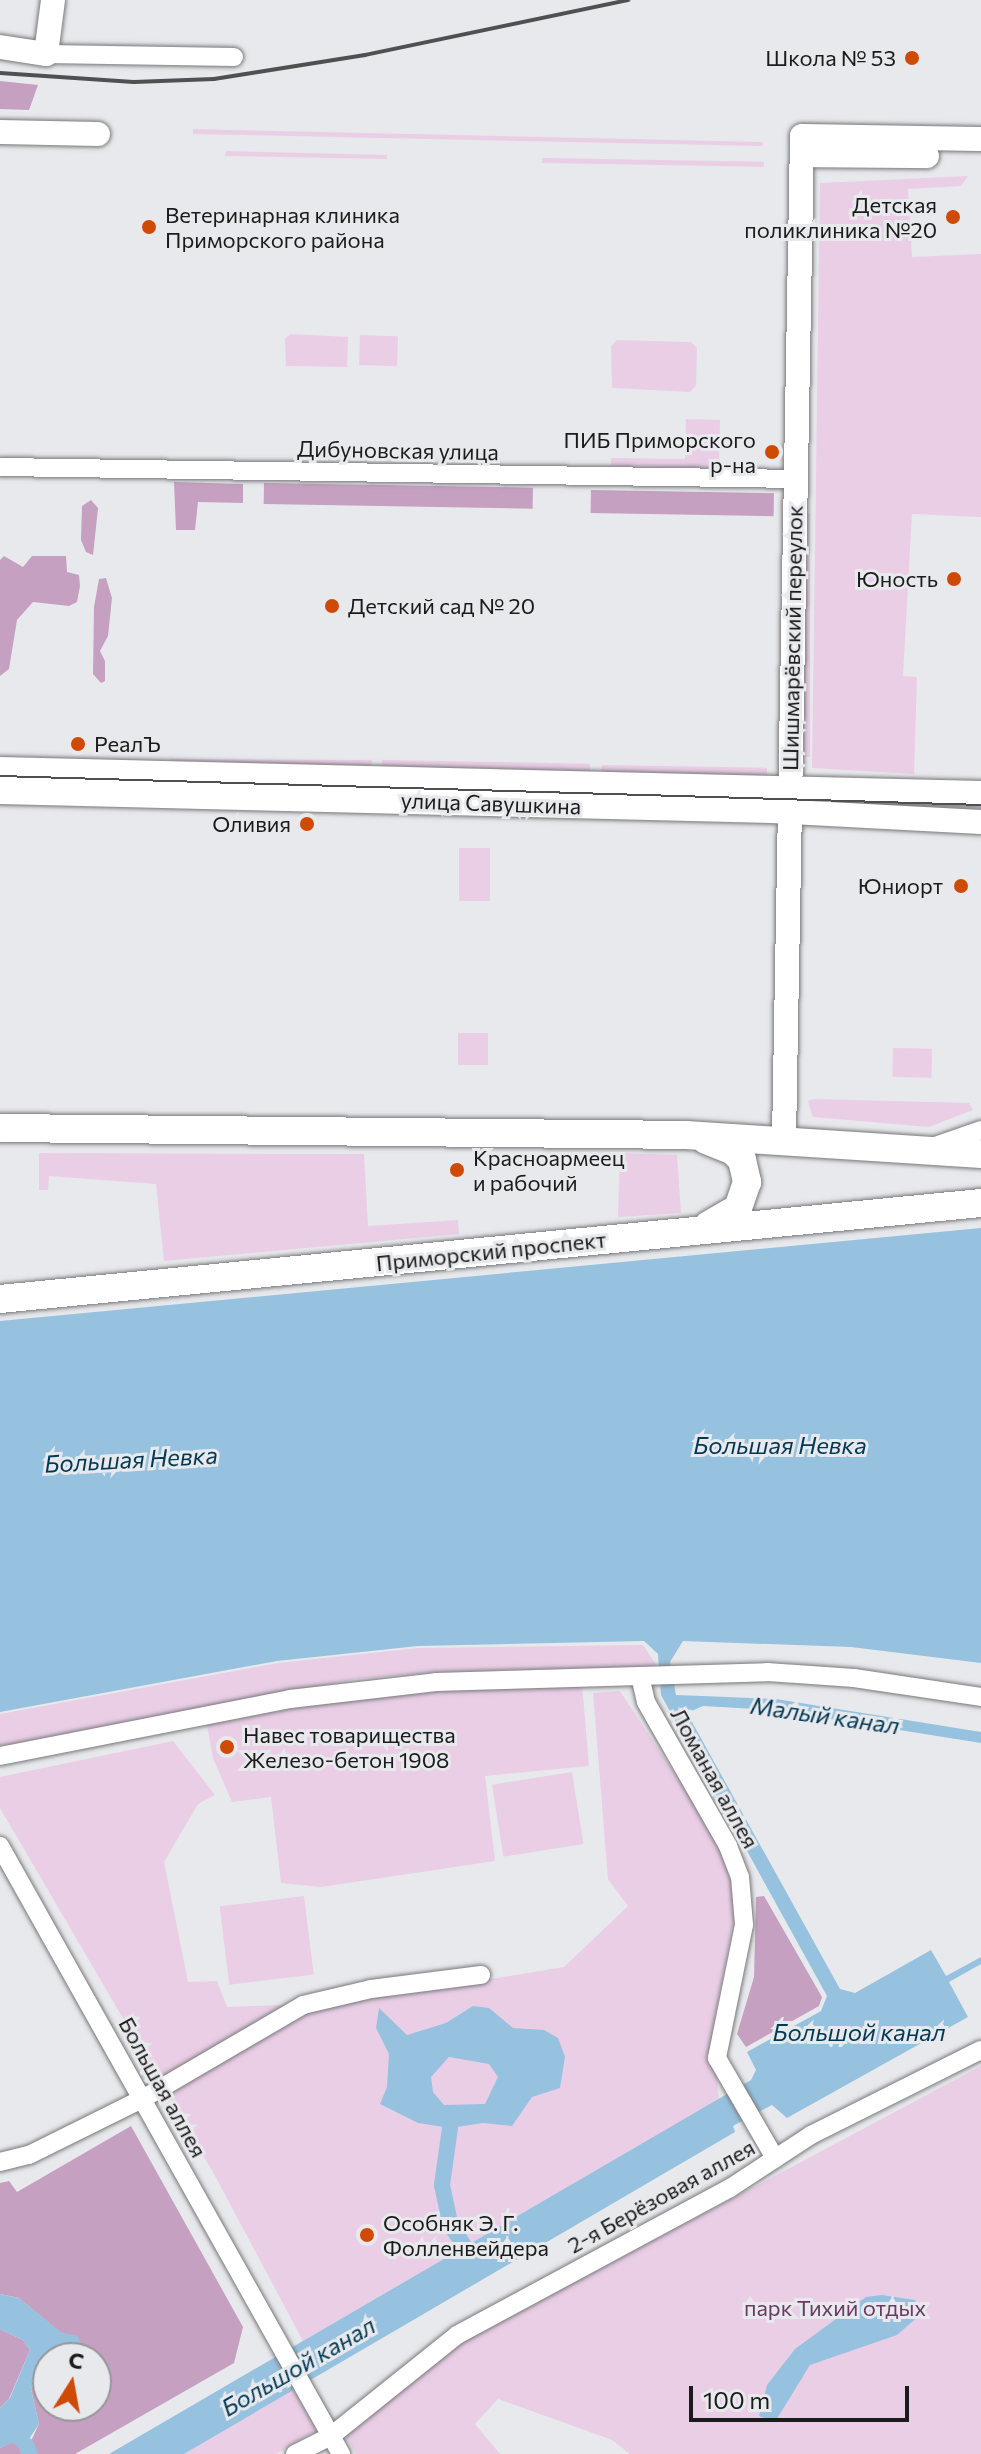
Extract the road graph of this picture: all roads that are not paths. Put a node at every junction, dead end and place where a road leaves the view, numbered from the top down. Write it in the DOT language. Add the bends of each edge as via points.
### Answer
graph roads {
  1 [pos="53,0"];
  2 [pos="0,47"];
  3 [pos="46,54"];
  4 [pos="234,57"];
  5 [pos="0,132"];
  6 [pos="98,134"];
  7 [pos="981,139"];
  8 [pos="802,146"];
  9 [pos="981,155"];
  10 [pos="0,467"];
  11 [pos="795,479"];
  12 [pos="0,769"];
  13 [pos="789,785"];
  14 [pos="0,792"];
  15 [pos="981,793"];
  16 [pos="789,812"];
  17 [pos="981,822"];
  18 [pos="0,1128"];
  19 [pos="981,1130"];
  20 [pos="686,1135"];
  21 [pos="784,1139"];
  22 [pos="927,1149"];
  23 [pos="981,1154"];
  24 [pos="981,1203"];
  25 [pos="701,1229"];
  26 [pos="0,1299"];
  27 [pos="657,1674"];
  28 [pos="981,1697"];
  29 [pos="0,1756"];
  30 [pos="0,1846"];
  31 [pos="481,1975"];
  32 [pos="981,2050"];
  33 [pos="144,2098"];
  34 [pos="775,2158"];
  35 [pos="0,2162"];
  36 [pos="331,2436"];
  37 [pos="295,2454"];
  38 [pos="341,2454"];
  1 -- 3 [label="main road"];
  2 -- 3 [label="main road"];
  3 -- 4 [label="street"];
  5 -- 6 [label="main road"];
  7 -- 8 [label="main road"];
  8 -- 9 [label="main road"];
  8 -- 11 [label="main road, Шишмарёвский переулок"];
  10 -- 11 [label="street, Дибуновская улица"];
  11 -- 13 [label="main road, Шишмарёвский переулок"];
  12 -- 13 [label="main road, улица Савушкина"];
  13 -- 15 [label="main road, улица Савушкина"];
  13 -- 16 [label="main road, Шишмарёвский переулок"];
  14 -- 16 [label="main road, улица Савушкина"];
  16 -- 17 [label="main road, улица Савушкина"];
  16 -- 21 [label="main road, Шишмарёвский переулок"];
  18 -- 20 [label="main road"];
  19 -- 22 [label="street"];
  20 -- 21 [label="main road"];
  20 -- 25 [label="main road" via="733,1151 745,1169 745,1195 738,1208"];
  21 -- 22 [label="main road"];
  22 -- 23 [label="main road"];
  24 -- 25 [label="main road, Приморский проспект"];
  25 -- 26 [label="main road, Приморский проспект"];
  27 -- 28 [label="street" via="854,1678"];
  27 -- 29 [label="street" via="436,1682 343,1692 202,1714"];
  27 -- 34 [label="street, Ломаная аллея" via="646,1702 728,1846 740,1877 744,1925 717,2058"];
  30 -- 33 [label="street, Большая аллея"];
  31 -- 33 [label="street" via="371,1989 303,2005"];
  32 -- 34 [label="street, 2-я Берёзовая аллея"];
  33 -- 35 [label="street" via="29,2155"];
  33 -- 36 [label="street, Большая аллея"];
  34 -- 36 [label="street, 2-я Берёзовая аллея" via="730,2188 457,2335"];
  36 -- 37 [label="street, 2-я Берёзовая аллея"];
  36 -- 38 [label="street"];
}
